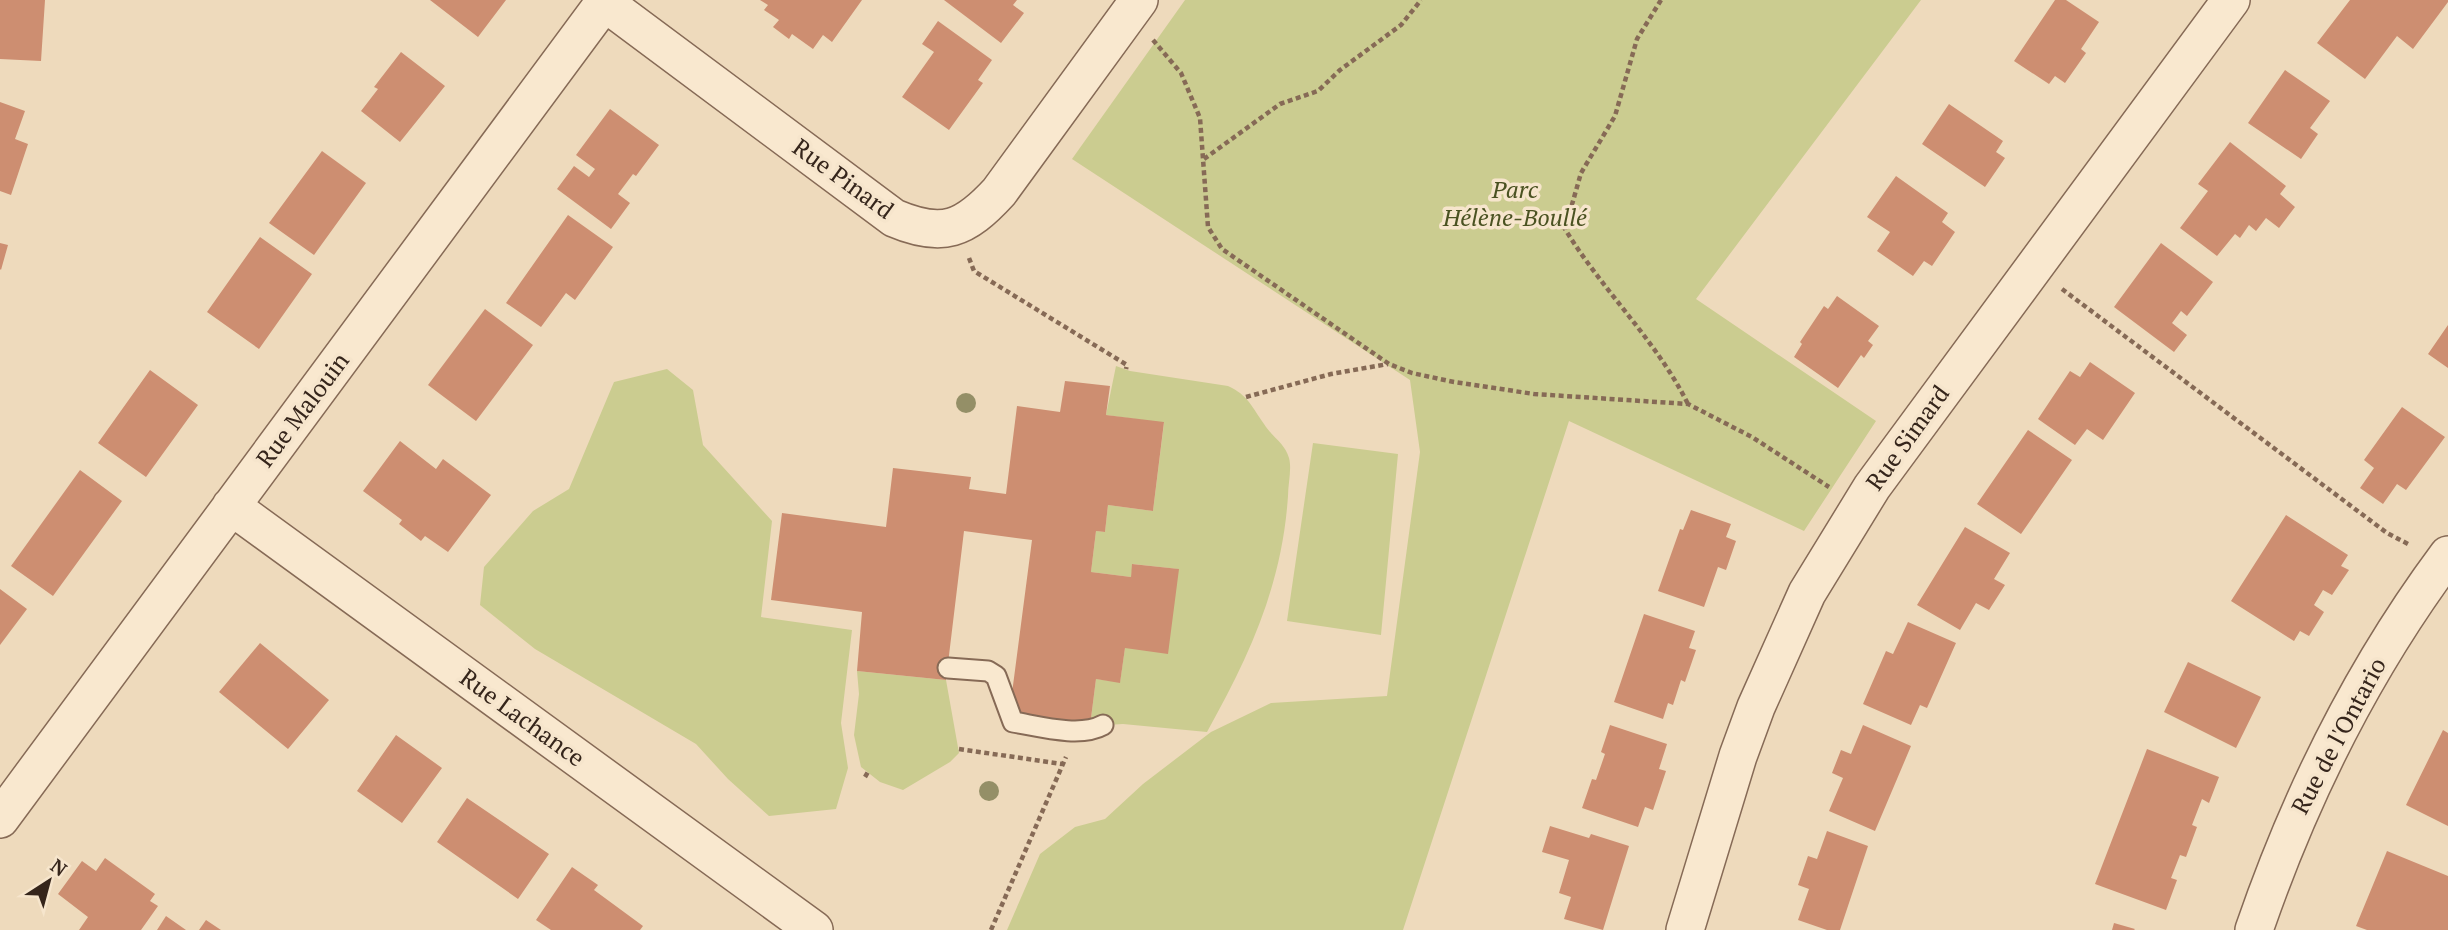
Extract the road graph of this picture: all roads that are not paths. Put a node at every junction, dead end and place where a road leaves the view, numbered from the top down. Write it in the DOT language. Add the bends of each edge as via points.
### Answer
graph roads {
  1 [pos="2231,0"];
  2 [pos="605,1"];
  3 [pos="1133,8"];
  4 [pos="231,506"];
  5 [pos="2445,558"];
  6 [pos="948,668"];
  7 [pos="1103,725"];
  8 [pos="0,820"];
  9 [pos="814,930"];
  10 [pos="1685,930"];
  11 [pos="2254,930"];
  1 -- 10 [label="street, Rue Simard" via="1858,508 1807,593 1738,756"];
  2 -- 3 [label="street, Rue Pinard" via="894,218 917,228 943,229 982,211 999,192"];
  2 -- 4 [label="street, Rue Malouin"];
  4 -- 8 [label="street, Rue Malouin"];
  4 -- 9 [label="street, Rue Lachance"];
  5 -- 11 [label="street, Rue de l'Ontario" via="2354,702 2307,791"];
  6 -- 7 [label="lane" via="988,671 996,676 1013,722 1077,732"];
}
